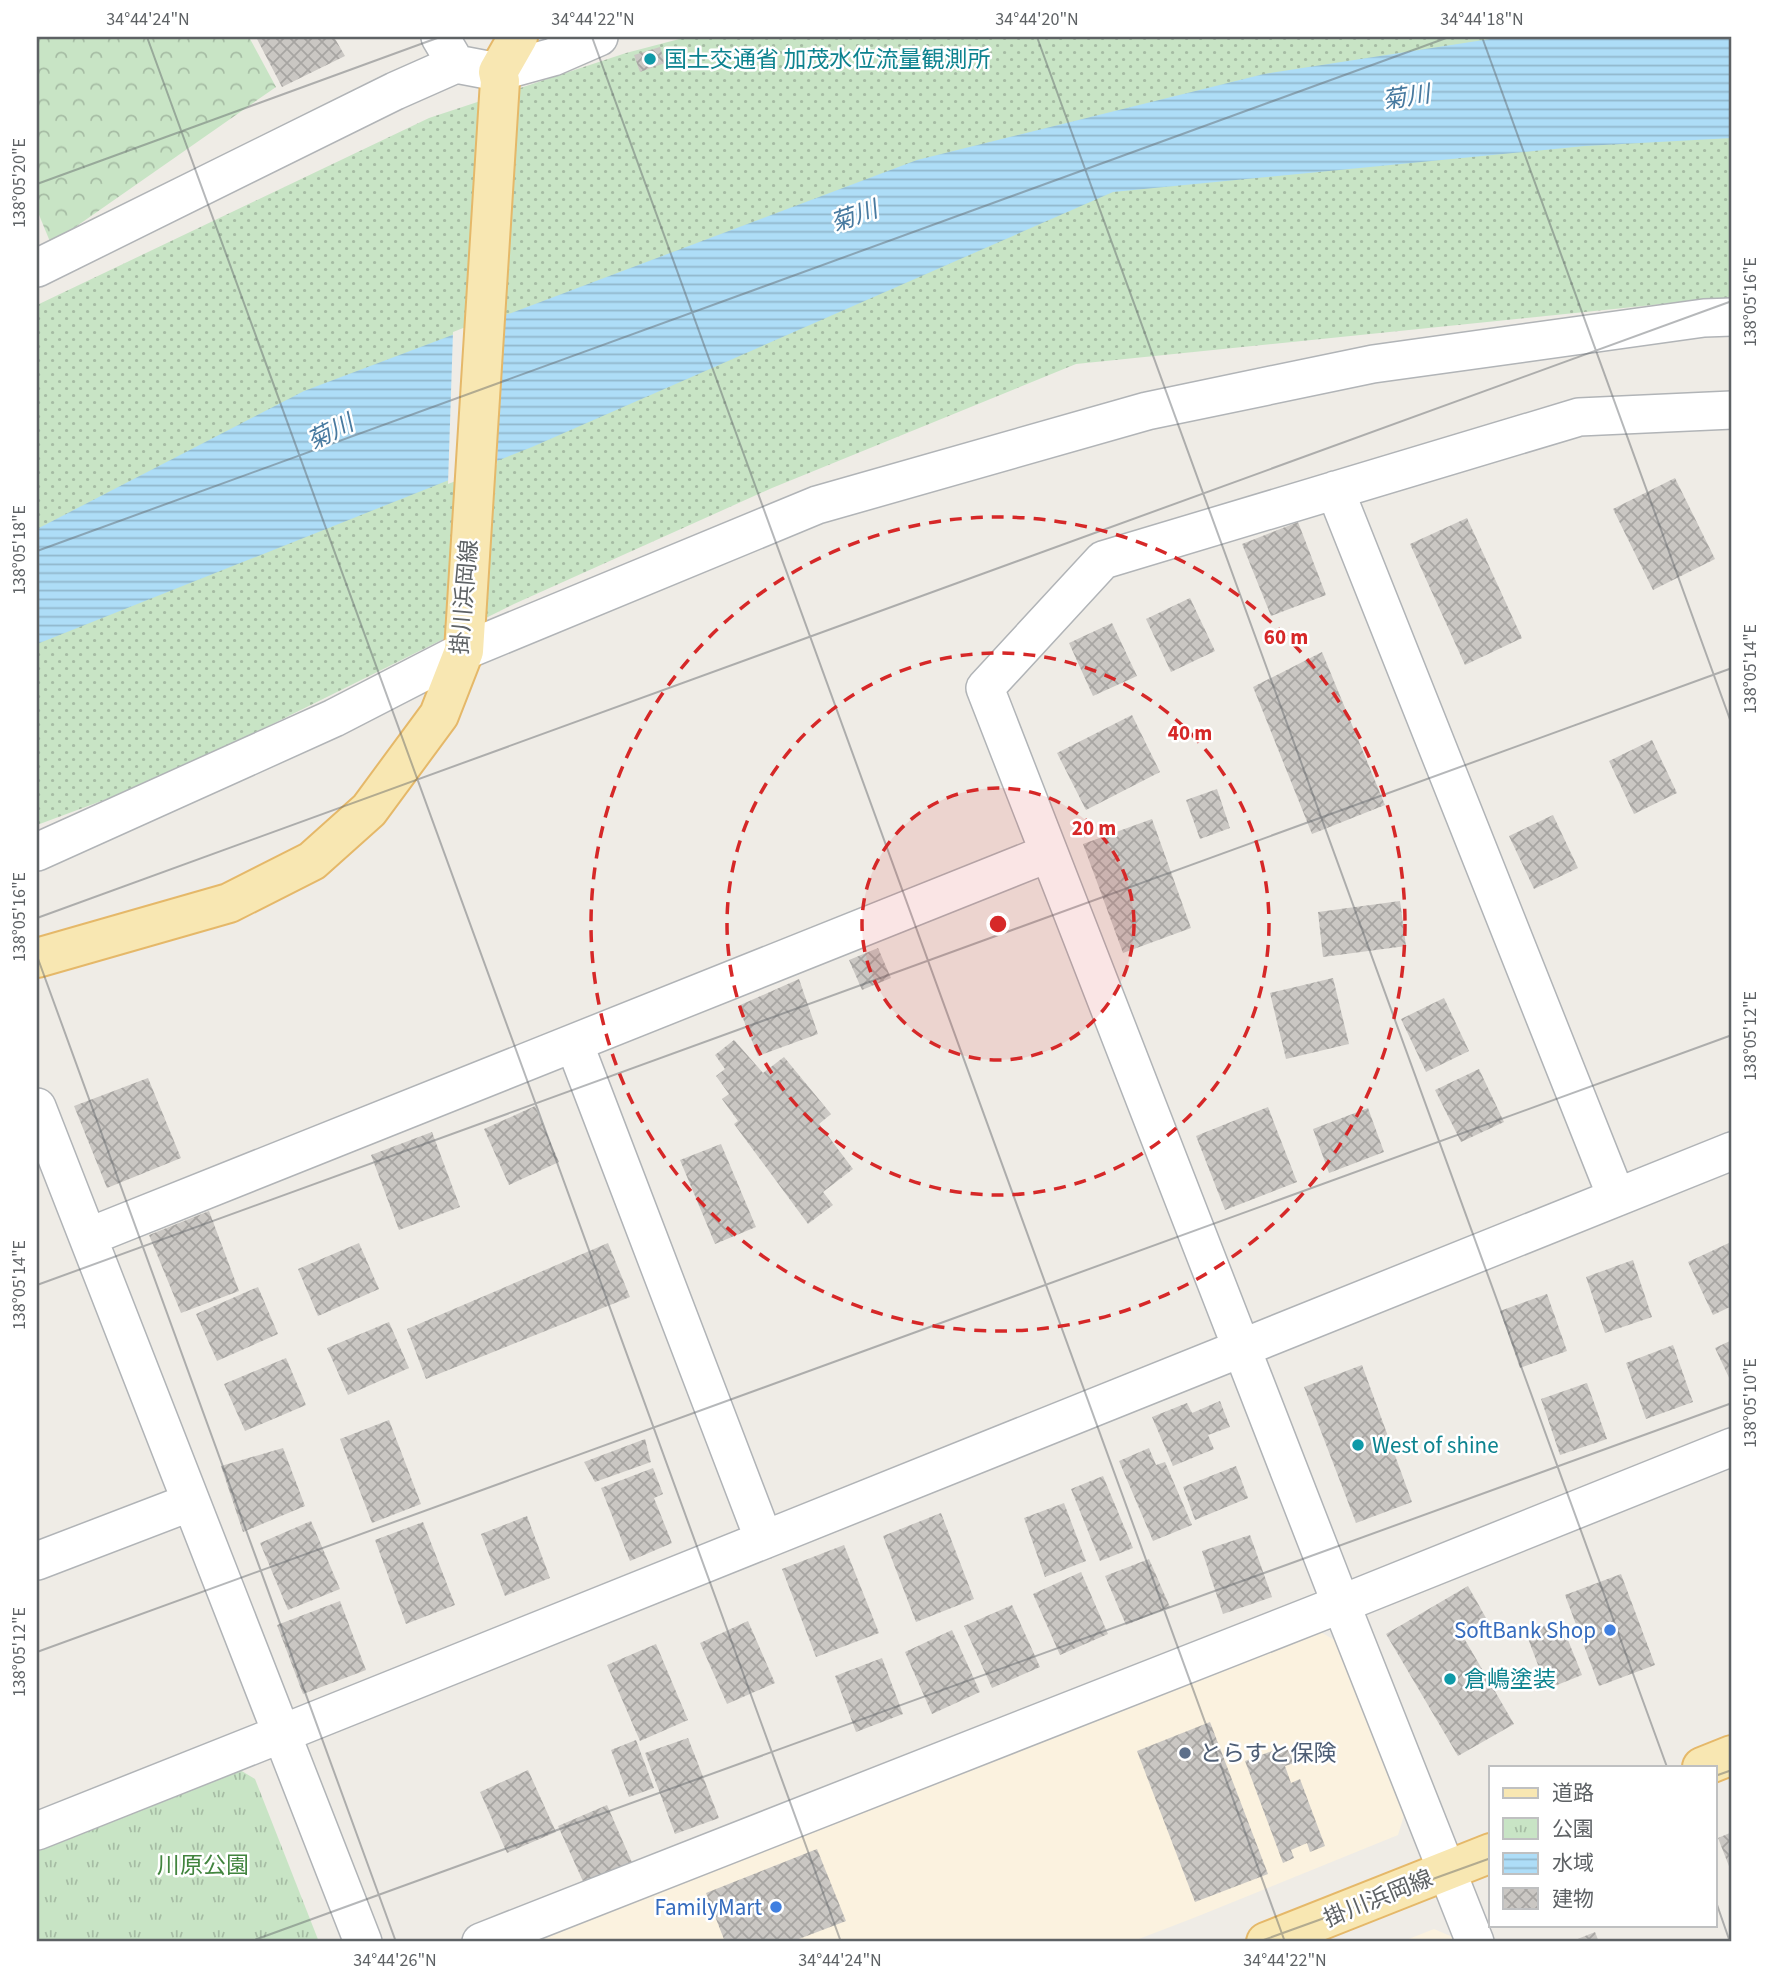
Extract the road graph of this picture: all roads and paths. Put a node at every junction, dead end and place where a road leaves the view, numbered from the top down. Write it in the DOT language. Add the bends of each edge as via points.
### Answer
graph roads {
  1 [pos="518,37"];
  2 [pos="599,37"];
  3 [pos="448,50"];
  4 [pos="499,77"];
  5 [pos="37,268"];
  6 [pos="1732,317"];
  7 [pos="1732,410"];
  8 [pos="1335,489"];
  9 [pos="464,644"];
  10 [pos="37,852"];
  11 [pos="1049,853"];
  12 [pos="37,958"];
  13 [pos="574,1043"];
  14 [pos="37,1107"];
  15 [pos="1732,1151"];
  16 [pos="1616,1196"];
  17 [pos="88,1237"];
  18 [pos="1242,1347"];
  19 [pos="1732,1447"];
  20 [pos="191,1502"];
  21 [pos="764,1540"];
  22 [pos="37,1561"];
  23 [pos="1340,1604"];
  24 [pos="281,1734"];
  25 [pos="1732,1755"];
  26 [pos="1704,1766"];
  27 [pos="37,1830"];
  28 [pos="1489,1854"];
  29 [pos="1446,1871"];
  30 [pos="363,1942"];
  31 [pos="481,1942"];
  32 [pos="1266,1942"];
  33 [pos="1475,1942"];
  1 -- 4 [label="main road, 掛川浜岡線"];
  2 -- 4 [label="street"];
  3 -- 4 [label="street"];
  3 -- 5 [label="street" via="395,91"];
  4 -- 9 [label="main road, 掛川浜岡線"];
  6 -- 9 [label="street" via="1373,363 1147,411 817,505"];
  7 -- 8 [label="street" via="1579,417"];
  8 -- 11 [label="street" via="1103,560 985,688"];
  8 -- 16 [label="street"];
  9 -- 10 [label="street" via="334,718"];
  9 -- 12 [label="main road, 掛川浜岡線" via="439,715 369,810 312,861 229,903"];
  11 -- 13 [label="street"];
  11 -- 18 [label="street"];
  13 -- 17 [label="street"];
  13 -- 21 [label="street"];
  14 -- 17 [label="street"];
  15 -- 16 [label="street"];
  16 -- 18 [label="street"];
  17 -- 20 [label="street"];
  18 -- 21 [label="street"];
  18 -- 23 [label="street"];
  19 -- 23 [label="street"];
  20 -- 22 [label="street"];
  20 -- 24 [label="street"];
  21 -- 24 [label="street"];
  23 -- 29 [label="street"];
  23 -- 31 [label="street"];
  24 -- 27 [label="street"];
  24 -- 30 [label="street"];
  25 -- 26 [label="main road"];
  28 -- 29 [label="main road, 掛川浜岡線"];
  29 -- 32 [label="main road, 掛川浜岡線"];
  29 -- 33 [label="street"];
}
